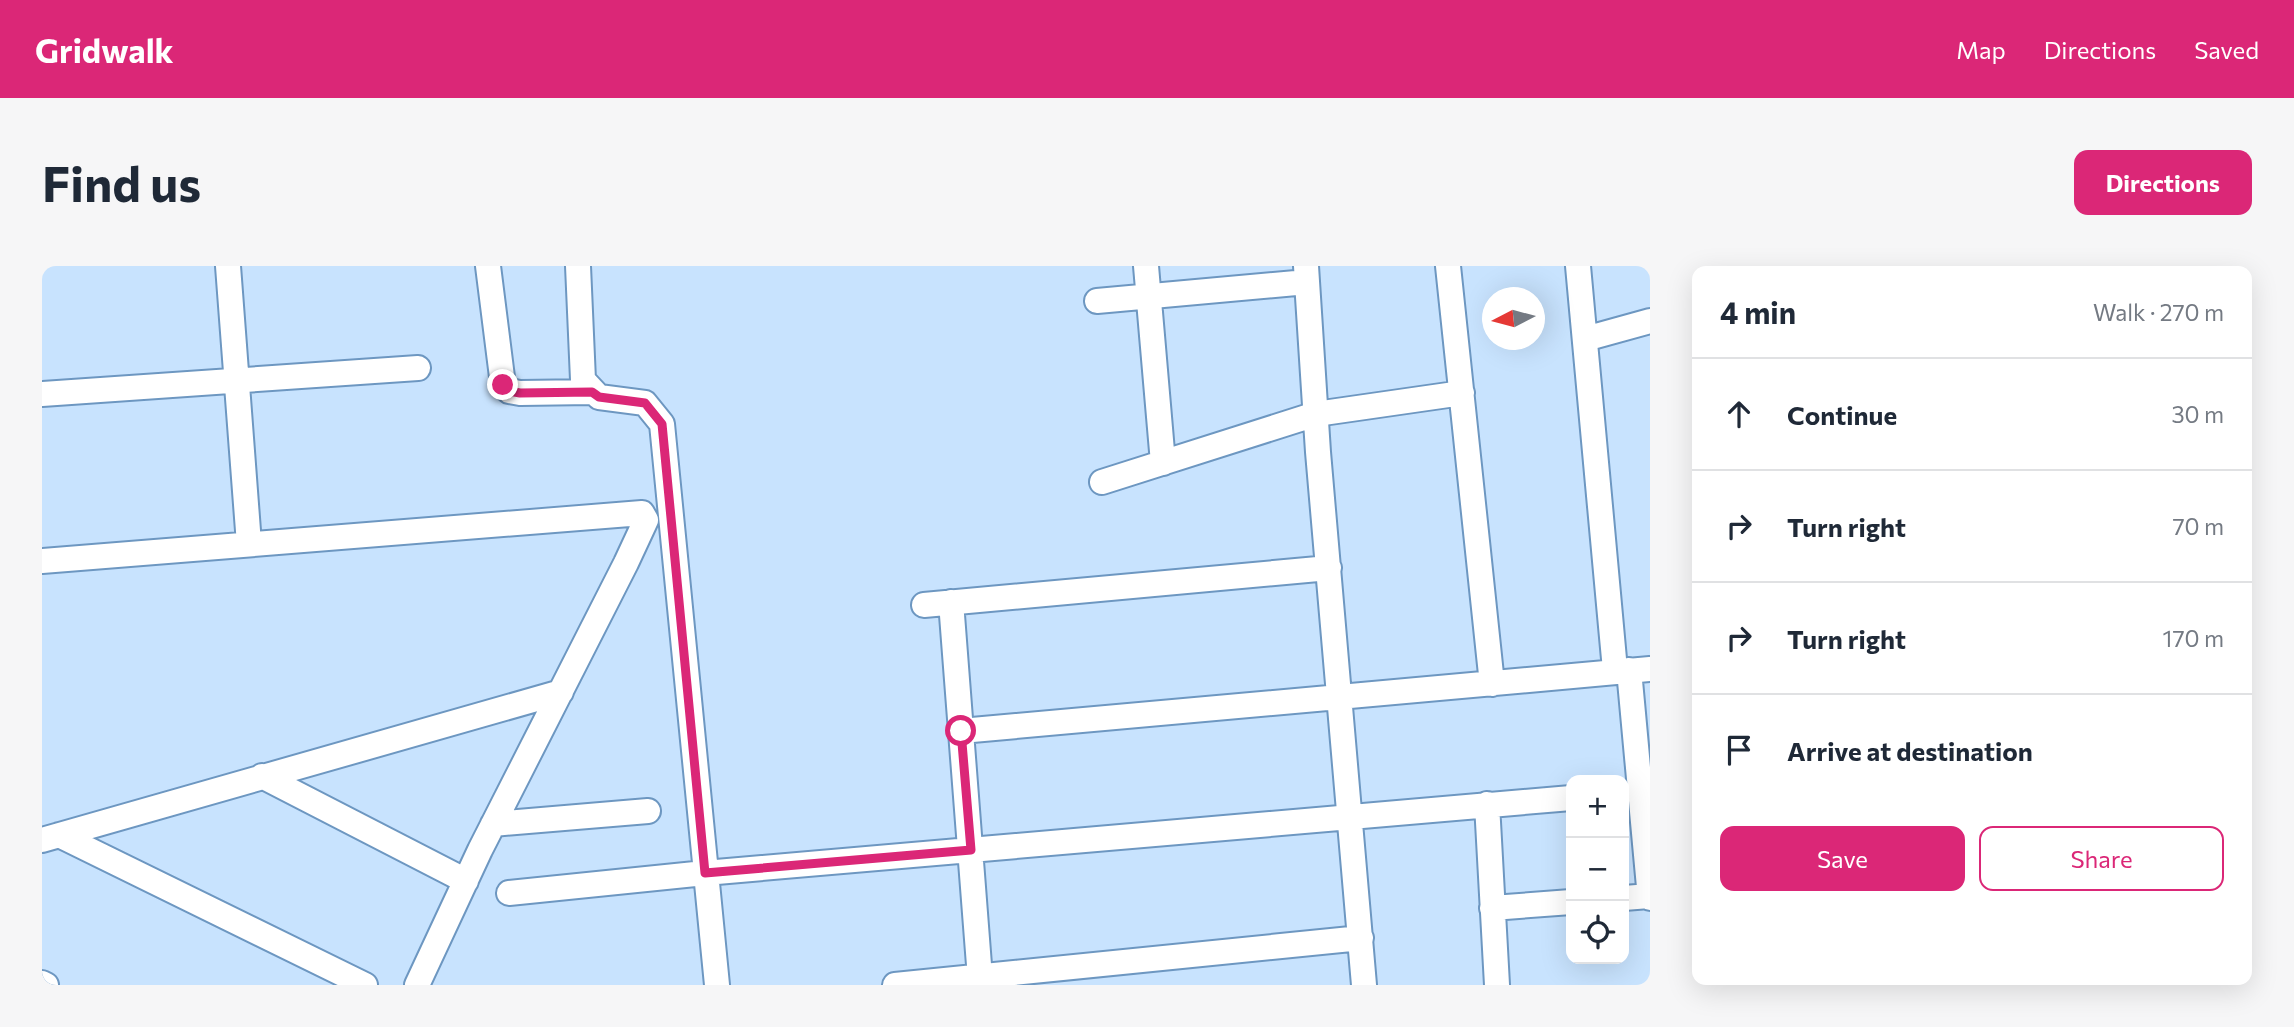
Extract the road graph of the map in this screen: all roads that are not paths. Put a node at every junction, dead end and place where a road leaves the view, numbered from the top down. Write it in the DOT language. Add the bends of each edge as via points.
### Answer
graph roads {
  1 [pos="228,266"];
  2 [pos="488,266"];
  3 [pos="578,266"];
  4 [pos="1146,266"];
  5 [pos="1448,266"];
  6 [pos="1578,266"];
  7 [pos="1306,274"];
  8 [pos="1149,294"];
  9 [pos="1097,301"];
  10 [pos="1650,321"];
  11 [pos="1585,339"];
  12 [pos="418,368"];
  13 [pos="237,380"];
  14 [pos="592,392"];
  15 [pos="1462,393"];
  16 [pos="42,394"];
  17 [pos="1315,414"];
  18 [pos="1163,463"];
  19 [pos="1101,482"];
  20 [pos="249,544"];
  21 [pos="42,561"];
  22 [pos="1329,568"];
  23 [pos="951,602"];
  24 [pos="924,605"];
  25 [pos="1631,670"];
  26 [pos="1492,684"];
  27 [pos="561,692"];
  28 [pos="1342,695"];
  29 [pos="961,731"];
  30 [pos="262,776"];
  31 [pos="1639,794"];
  32 [pos="1566,798"];
  33 [pos="1487,804"];
  34 [pos="648,811"];
  35 [pos="1348,818"];
  36 [pos="493,824"];
  37 [pos="51,838"];
  38 [pos="971,850"];
  39 [pos="705,873"];
  40 [pos="466,881"];
  41 [pos="509,893"];
  42 [pos="1650,896"];
  43 [pos="1629,898"];
  44 [pos="1566,902"];
  45 [pos="1492,908"];
  46 [pos="1361,938"];
  47 [pos="980,978"];
  48 [pos="365,985"];
  49 [pos="417,985"];
  50 [pos="717,985"];
  51 [pos="895,985"];
  52 [pos="1364,985"];
  53 [pos="1497,985"];
  1 -- 13 [label="street"];
  2 -- 14 [label="street" via="503,385 520,393"];
  3 -- 14 [label="street" via="583,380"];
  4 -- 8 [label="street"];
  5 -- 15 [label="street"];
  6 -- 11 [label="street"];
  7 -- 8 [label="street"];
  7 -- 17 [label="street"];
  8 -- 9 [label="street"];
  8 -- 18 [label="street"];
  10 -- 11 [label="street"];
  11 -- 25 [label="street"];
  12 -- 13 [label="street"];
  13 -- 16 [label="street"];
  13 -- 20 [label="street"];
  14 -- 39 [label="street" via="645,403 662,424"];
  15 -- 17 [label="street"];
  15 -- 26 [label="street"];
  17 -- 18 [label="street"];
  17 -- 22 [label="street"];
  18 -- 19 [label="street"];
  20 -- 21 [label="street"];
  20 -- 27 [label="street" via="642,513 646,520"];
  22 -- 23 [label="street"];
  22 -- 28 [label="street"];
  23 -- 24 [label="street"];
  23 -- 29 [label="street"];
  25 -- 26 [label="street"];
  25 -- 31 [label="street"];
  26 -- 28 [label="street"];
  27 -- 30 [label="street"];
  27 -- 36 [label="street"];
  28 -- 29 [label="street"];
  28 -- 35 [label="street"];
  29 -- 38 [label="street"];
  30 -- 37 [label="street"];
  30 -- 40 [label="street"];
  31 -- 42 [label="street"];
  32 -- 33 [label="street"];
  33 -- 35 [label="street"];
  33 -- 45 [label="street"];
  34 -- 36 [label="street"];
  35 -- 38 [label="street"];
  35 -- 46 [label="street"];
  36 -- 40 [label="street"];
  37 -- 48 [label="street"];
  38 -- 39 [label="street"];
  38 -- 47 [label="street"];
  39 -- 41 [label="street"];
  39 -- 50 [label="street"];
  40 -- 49 [label="street"];
  42 -- 43 [label="street"];
  44 -- 45 [label="street"];
  45 -- 53 [label="street"];
  46 -- 47 [label="street"];
  46 -- 52 [label="street"];
  47 -- 51 [label="street"];
}
